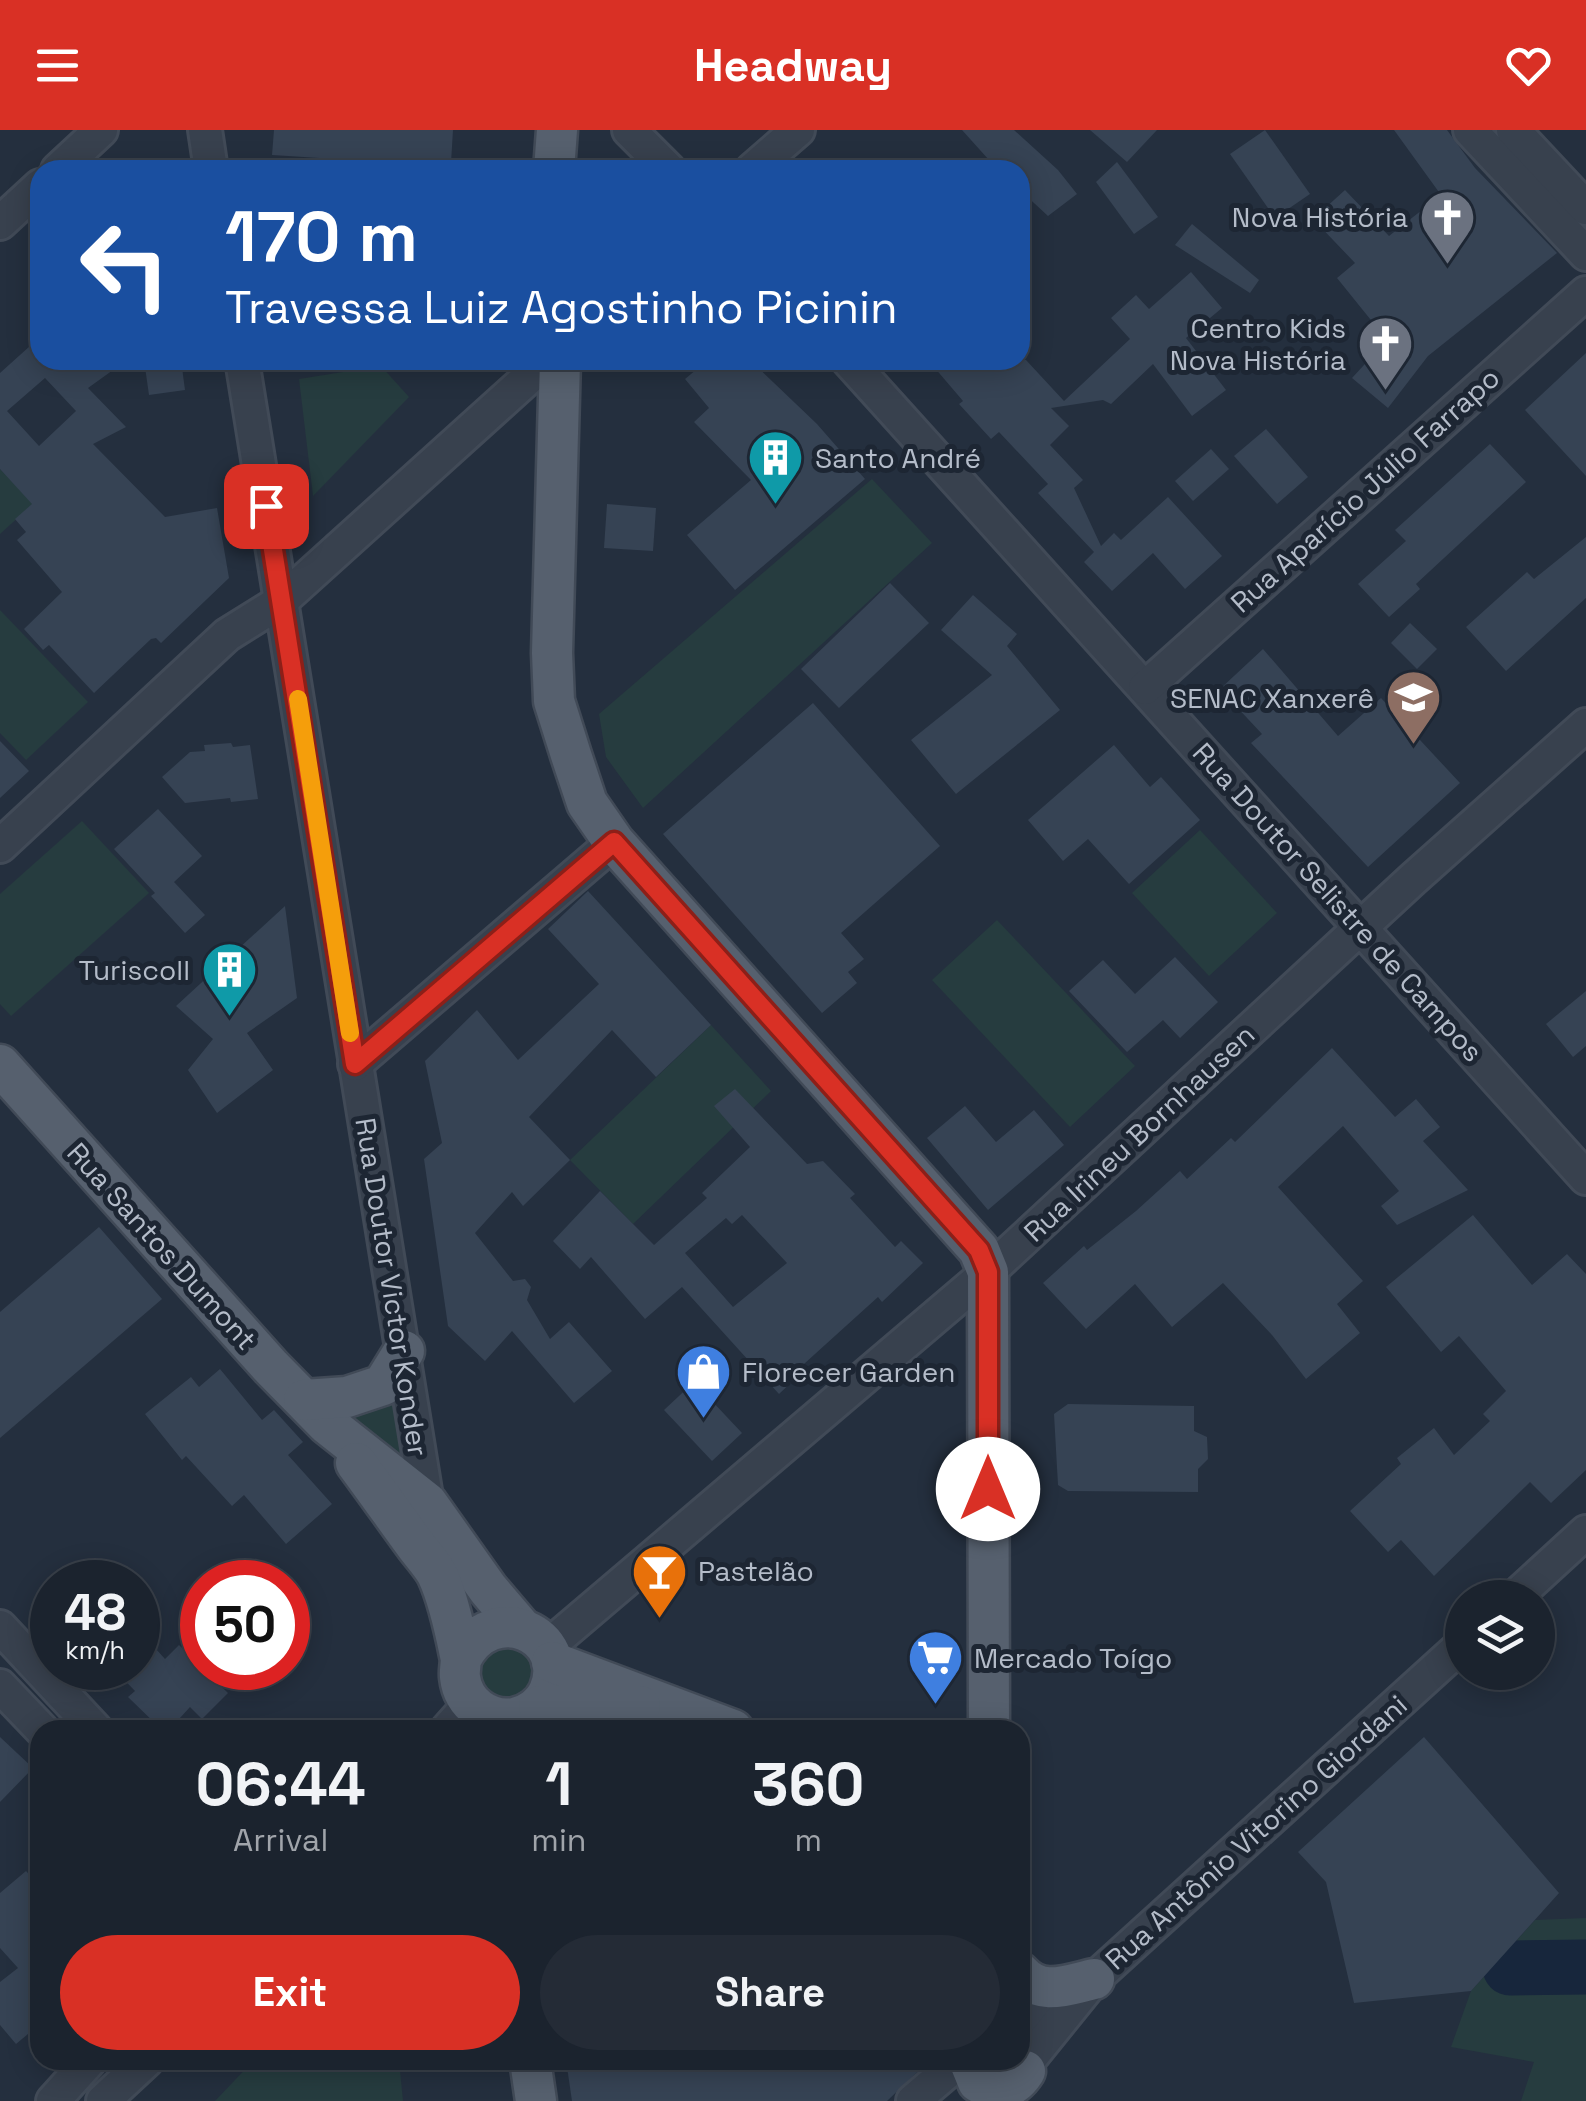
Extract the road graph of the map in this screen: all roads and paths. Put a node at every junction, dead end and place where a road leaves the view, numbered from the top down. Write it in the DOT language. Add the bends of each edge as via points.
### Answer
graph roads {
  1 [pos="101,130"];
  2 [pos="204,130"];
  3 [pos="557,130"];
  4 [pos="629,130"];
  5 [pos="798,130"];
  6 [pos="1470,130"];
  7 [pos="1513,130"];
  8 [pos="69,160"];
  9 [pos="208,160"];
  10 [pos="555,160"];
  11 [pos="659,160"];
  12 [pos="764,160"];
  13 [pos="30,195"];
  14 [pos="1586,208"];
  15 [pos="0,223"];
  16 [pos="1586,254"];
  17 [pos="1586,294"];
  18 [pos="244,370"];
  19 [pos="537,370"];
  20 [pos="560,370"];
  21 [pos="857,370"];
  22 [pos="280,602"];
  23 [pos="1145,688"];
  24 [pos="1586,725"];
  25 [pos="614,842"];
  26 [pos="0,846"];
  27 [pos="1360,928"];
  28 [pos="355,1064"];
  29 [pos="0,1065"];
  30 [pos="1586,1178"];
  31 [pos="988,1272"];
  32 [pos="404,1351"];
  33 [pos="316,1412"];
  34 [pos="428,1503"];
  35 [pos="1582,1546"];
  36 [pos="436,1574"];
  37 [pos="1538,1580"];
  38 [pos="0,1628"];
  39 [pos="540,1646"];
  40 [pos="30,1660"];
  41 [pos="461,1660"];
  42 [pos="1445,1660"];
  43 [pos="30,1678"];
  44 [pos="58,1690"];
  45 [pos="6,1692"];
  46 [pos="664,1706"];
  47 [pos="489,1718"];
  48 [pos="33,1720"];
  49 [pos="87,1720"];
  50 [pos="704,1720"];
  51 [pos="989,1720"];
  52 [pos="1094,1980"];
  53 [pos="1030,1983"];
  54 [pos="1030,2025"];
  55 [pos="81,2070"];
  56 [pos="137,2070"];
  57 [pos="531,2070"];
  58 [pos="1001,2073"];
  59 [pos="53,2101"];
  60 [pos="103,2101"];
  61 [pos="536,2101"];
  62 [pos="913,2101"];
  1 -- 8 [label="street"];
  2 -- 9 [label="street"];
  3 -- 10 [label="main road"];
  4 -- 11 [label="street"];
  5 -- 12 [label="street"];
  6 -- 16 [label="street"];
  7 -- 14 [label="street"];
  13 -- 15 [label="street"];
  17 -- 23 [label="street, Rua Aparício Júlio Farrapo"];
  18 -- 22 [label="street, Rua Doutor Victor Konder"];
  19 -- 22 [label="street"];
  20 -- 25 [label="main road" via="554,701 587,803"];
  21 -- 23 [label="street, Rua Doutor Selistre de Campos"];
  22 -- 26 [label="street" via="228,635"];
  22 -- 28 [label="street, Rua Doutor Victor Konder"];
  23 -- 27 [label="street, Rua Doutor Selistre de Campos"];
  24 -- 27 [label="street, Rua Irineu Bornhausen"];
  25 -- 28 [label="street"];
  25 -- 31 [label="main road" via="979,1250"];
  27 -- 30 [label="street, Rua Doutor Selistre de Campos"];
  27 -- 31 [label="street, Rua Irineu Bornhausen"];
  28 -- 32 [label="street, Rua Doutor Victor Konder"];
  29 -- 33 [label="main road, Rua Santos Dumont"];
  31 -- 39 [label="street, Rua Irineu Bornhausen"];
  31 -- 51 [label="main road"];
  32 -- 33 [label="main road" via="383,1385"];
  32 -- 34 [label="street, Rua Doutor Victor Konder"];
  33 -- 34 [label="main road, Rua Santos Dumont"];
  33 -- 36 [label="main road, Rua Santos Dumont"];
  34 -- 36 [label="main road"];
  34 -- 39 [label="main road, Rua Santos Dumont" via="488,1589"];
  35 -- 37 [label="street"];
  36 -- 41 [label="main road, Rua Santos Dumont"];
  38 -- 40 [label="street"];
  39 -- 41 [label="main road" via="507,1626 478,1635"];
  39 -- 46 [label="main road"];
  39 -- 47 [label="main road" via="548,1694"];
  41 -- 47 [label="main road" via="460,1675"];
  42 -- 52 [label="street, Rua Antônio Vitorino Giordani"];
  43 -- 45 [label="street"];
  44 -- 49 [label="street"];
  45 -- 48 [label="street"];
  46 -- 47 [label="main road"];
  46 -- 50 [label="main road"];
  52 -- 53 [label="main road" via="1044,1990"];
  52 -- 54 [label="street, Rua Antônio Vitorino Giordani" via="1039,2010"];
  55 -- 59 [label="street"];
  56 -- 60 [label="street"];
  57 -- 61 [label="main road"];
  58 -- 62 [label="street, Rua Antônio Vitorino Giordani"];
}
